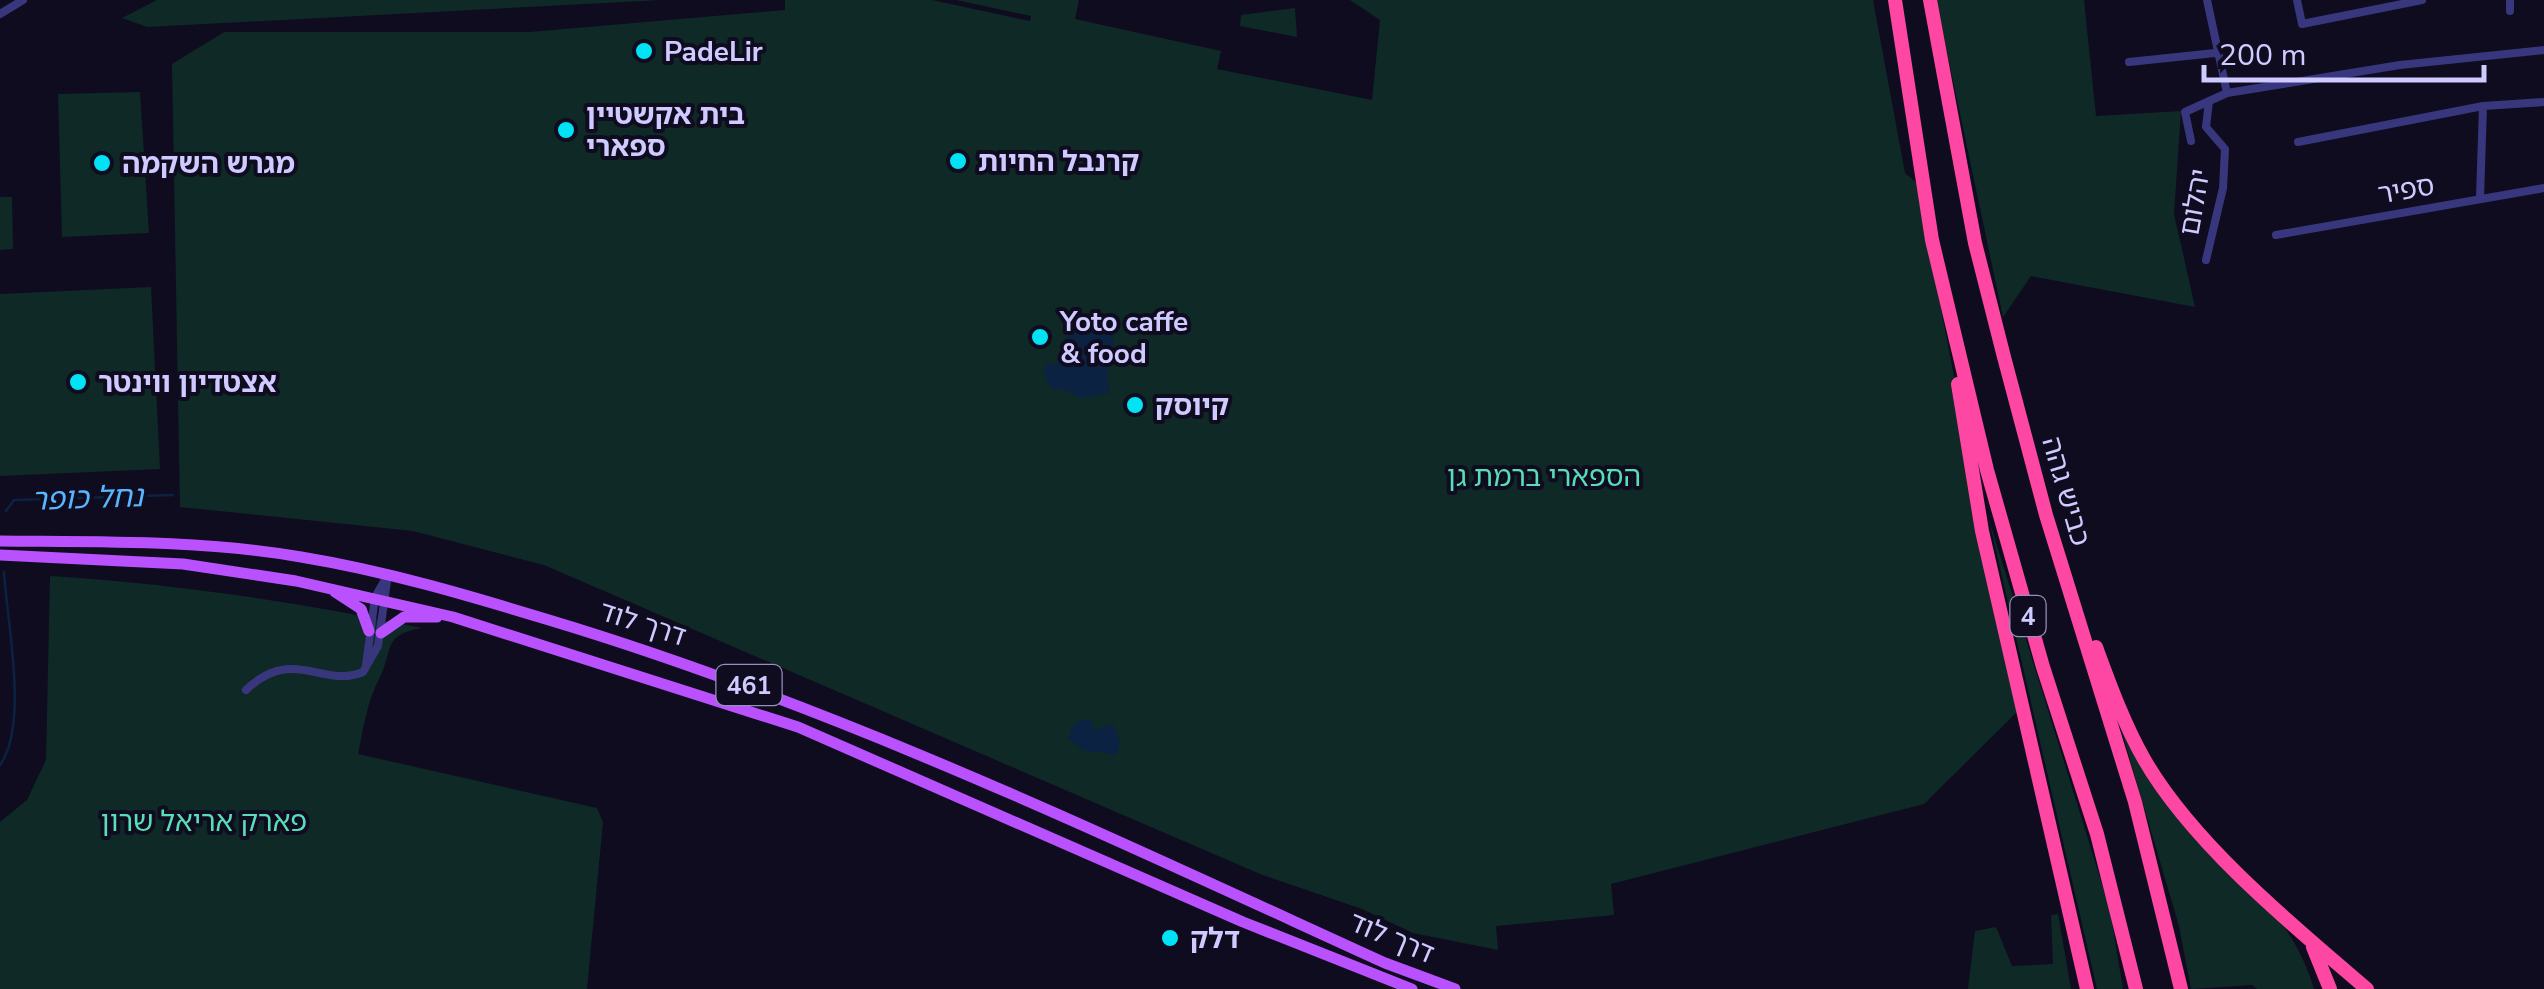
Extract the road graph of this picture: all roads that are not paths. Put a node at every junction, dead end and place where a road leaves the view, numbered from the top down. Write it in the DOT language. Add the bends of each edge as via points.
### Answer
graph roads {
  1 [pos="23,0"];
  2 [pos="1895,0"];
  3 [pos="1930,0"];
  4 [pos="2207,0"];
  5 [pos="2297,0"];
  6 [pos="2422,0"];
  7 [pos="2510,0"];
  8 [pos="2510,11"];
  9 [pos="0,14"];
  10 [pos="2544,50"];
  11 [pos="2216,52"];
  12 [pos="2129,62"];
  13 [pos="2227,92"];
  14 [pos="2209,101"];
  15 [pos="2544,102"];
  16 [pos="2482,106"];
  17 [pos="2192,141"];
  18 [pos="2298,142"];
  19 [pos="2544,188"];
  20 [pos="2480,198"];
  21 [pos="2276,235"];
  22 [pos="1932,240"];
  23 [pos="2206,260"];
  24 [pos="2046,516"];
  25 [pos="0,541"];
  26 [pos="0,555"];
  27 [pos="388,574"];
  28 [pos="327,587"];
  29 [pos="381,598"];
  30 [pos="454,617"];
  31 [pos="375,632"];
  32 [pos="246,690"];
  33 [pos="2303,935"];
  34 [pos="1412,989"];
  35 [pos="1455,989"];
  36 [pos="2084,989"];
  37 [pos="2136,989"];
  38 [pos="2181,989"];
  39 [pos="2330,989"];
  40 [pos="2367,989"];
  1 -- 9 [label="street"];
  2 -- 22 [label="highway, 4"];
  3 -- 24 [label="highway, כביש גהה / 4" via="1975,243"];
  4 -- 11 [label="street"];
  5 -- 6 [label="street" via="2302,24"];
  7 -- 8 [label="street"];
  10 -- 13 [label="street"];
  11 -- 12 [label="street"];
  11 -- 13 [label="street"];
  13 -- 14 [label="street"];
  14 -- 17 [label="street" via="2185,112"];
  14 -- 23 [label="street, יהלום" via="2206,128 2225,148"];
  15 -- 16 [label="street"];
  16 -- 18 [label="street"];
  16 -- 20 [label="street"];
  19 -- 20 [label="street, ספיר"];
  20 -- 21 [label="street, ספיר"];
  22 -- 36 [label="highway" via="1982,532"];
  22 -- 37 [label="highway, 4" via="2005,542 2097,834"];
  24 -- 33 [label="highway" via="2144,760 2203,836"];
  24 -- 38 [label="highway, כביש גהה / 4" via="2135,802"];
  25 -- 27 [label="main road, דרך לוד / 461" via="216,547"];
  26 -- 28 [label="main road, דרך לוד / 461" via="182,564"];
  27 -- 29 [label="street"];
  27 -- 35 [label="main road, דרך לוד / 461" via="656,653 812,709"];
  28 -- 29 [label="main road, דרך לוד / 461"];
  28 -- 31 [label="main road" via="361,609"];
  29 -- 30 [label="main road, דרך לוד / 461"];
  29 -- 31 [label="street"];
  30 -- 31 [label="main road" via="404,618"];
  30 -- 34 [label="main road, דרך לוד / 461" via="798,727"];
  31 -- 32 [label="street" via="366,670 346,676 289,668 262,674"];
  33 -- 39 [label="highway"];
  33 -- 40 [label="highway"];
}
